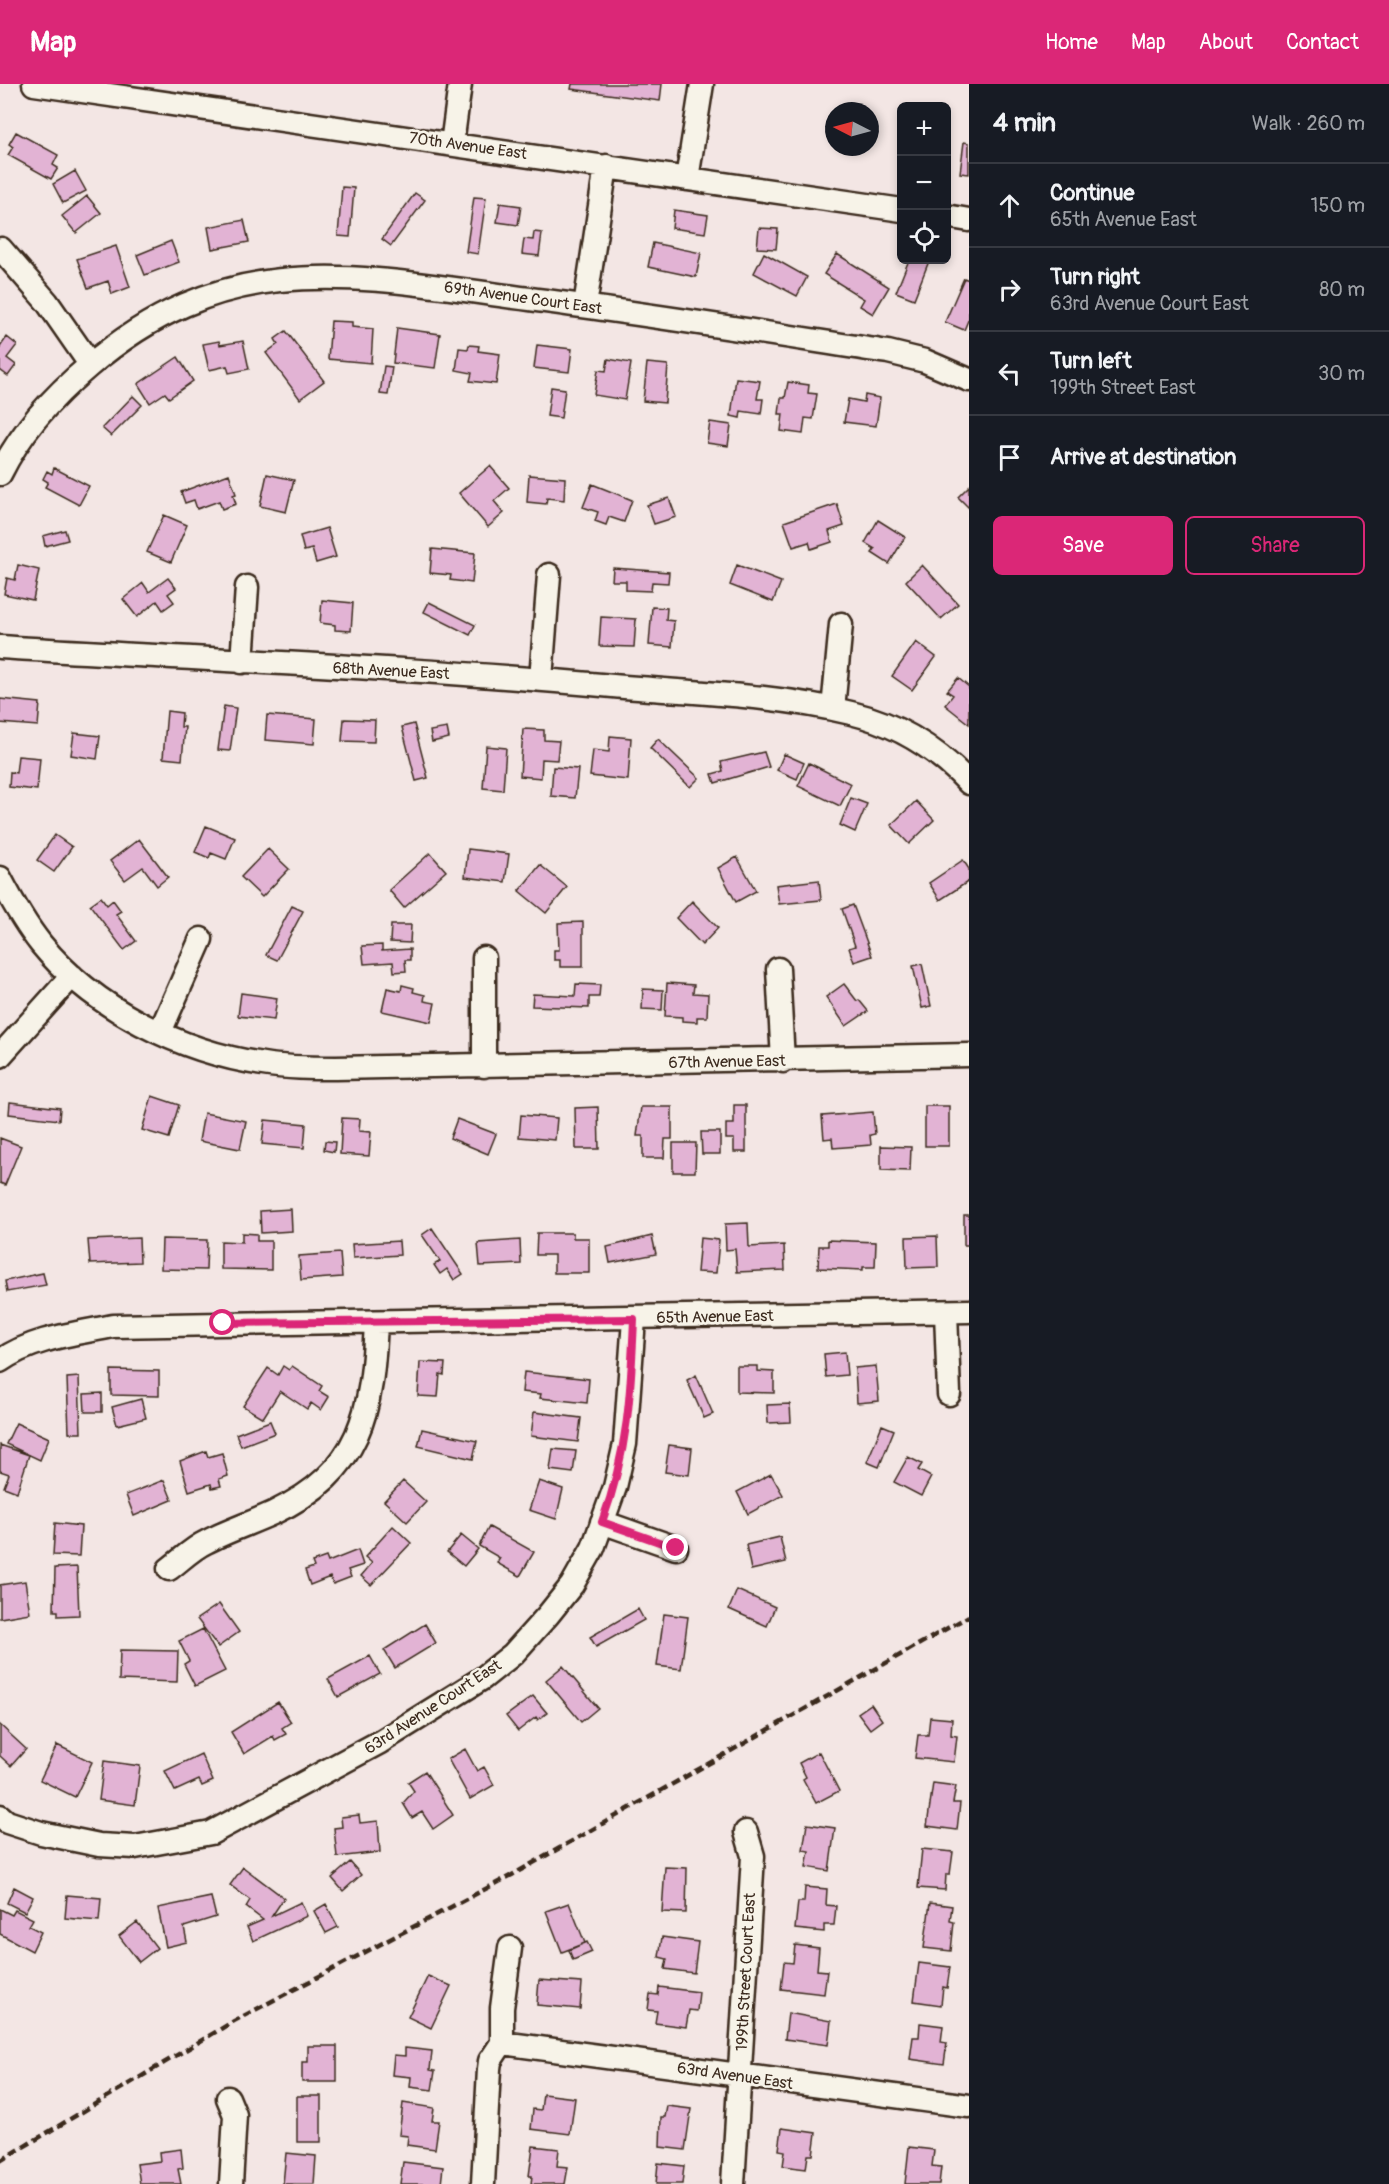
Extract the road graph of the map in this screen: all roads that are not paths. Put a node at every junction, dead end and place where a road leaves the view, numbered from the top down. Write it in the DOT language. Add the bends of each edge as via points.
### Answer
graph roads {
  1 [pos="34,84"];
  2 [pos="460,84"];
  3 [pos="702,84"];
  4 [pos="452,144"];
  5 [pos="606,165"];
  6 [pos="687,179"];
  7 [pos="897,209"];
  8 [pos="951,217"];
  9 [pos="969,220"];
  10 [pos="1,249"];
  11 [pos="585,306"];
  12 [pos="90,364"];
  13 [pos="969,380"];
  14 [pos="0,474"];
  15 [pos="549,575"];
  16 [pos="247,587"];
  17 [pos="841,624"];
  18 [pos="0,647"];
  19 [pos="242,662"];
  20 [pos="541,680"];
  21 [pos="833,709"];
  22 [pos="969,783"];
  23 [pos="0,878"];
  24 [pos="201,939"];
  25 [pos="484,958"];
  26 [pos="778,969"];
  27 [pos="72,976"];
  28 [pos="160,1032"];
  29 [pos="969,1055"];
  30 [pos="0,1056"];
  31 [pos="783,1061"];
  32 [pos="484,1066"];
  33 [pos="969,1311"];
  34 [pos="946,1312"];
  35 [pos="634,1319"];
  36 [pos="376,1322"];
  37 [pos="0,1361"];
  38 [pos="949,1394"];
  39 [pos="602,1522"];
  40 [pos="676,1548"];
  41 [pos="169,1569"];
  42 [pos="2,1823"];
  43 [pos="746,1832"];
  44 [pos="510,1948"];
  45 [pos="502,2043"];
  46 [pos="739,2077"];
  47 [pos="228,2098"];
  48 [pos="969,2106"];
  49 [pos="231,2184"];
  50 [pos="483,2184"];
  51 [pos="733,2184"];
  1 -- 4 [label="street, 70th Avenue East"];
  2 -- 4 [label="street"];
  3 -- 6 [label="street"];
  4 -- 5 [label="street, 70th Avenue East"];
  5 -- 6 [label="street, 70th Avenue East"];
  5 -- 11 [label="street"];
  6 -- 7 [label="street, 70th Avenue East"];
  8 -- 9 [label="street"];
  10 -- 12 [label="street" via="47,302"];
  11 -- 12 [label="street, 69th Avenue Court East" via="379,278 276,280 226,290 169,311 123,337"];
  11 -- 13 [label="street, 69th Avenue Court East" via="888,352 925,361"];
  12 -- 14 [label="street, 69th Avenue Court East" via="42,409"];
  15 -- 20 [label="street"];
  16 -- 19 [label="street"];
  17 -- 21 [label="street"];
  18 -- 19 [label="street, 68th Avenue East"];
  19 -- 20 [label="street, 68th Avenue East"];
  20 -- 21 [label="street, 68th Avenue East"];
  21 -- 22 [label="street, 68th Avenue East" via="905,733 933,749"];
  23 -- 27 [label="street, 67th Avenue East" via="42,945"];
  24 -- 28 [label="street"];
  25 -- 32 [label="street"];
  26 -- 31 [label="street"];
  27 -- 28 [label="street, 67th Avenue East" via="125,1014"];
  27 -- 30 [label="street"];
  28 -- 32 [label="street, 67th Avenue East" via="229,1058 284,1067"];
  29 -- 31 [label="street, 67th Avenue East"];
  31 -- 32 [label="street, 67th Avenue East"];
  33 -- 34 [label="street, 65th Avenue East"];
  34 -- 35 [label="street, 65th Avenue East"];
  34 -- 38 [label="street"];
  35 -- 36 [label="street, 65th Avenue East"];
  35 -- 39 [label="street, 63rd Avenue Court East" via="625,1444"];
  36 -- 37 [label="street, 65th Avenue East" via="113,1326 38,1342 16,1349"];
  36 -- 41 [label="street" via="374,1366 364,1420 342,1461 308,1492 275,1512 204,1542"];
  39 -- 40 [label="street"];
  39 -- 42 [label="street, 63rd Avenue Court East" via="593,1548 572,1585 506,1660 380,1742 211,1833 126,1846 71,1841"];
  43 -- 46 [label="street, 199th Street Court East" via="753,1856"];
  44 -- 45 [label="street"];
  45 -- 46 [label="street, 63rd Avenue East"];
  45 -- 50 [label="street" via="490,2061"];
  46 -- 48 [label="street, 63rd Avenue East"];
  46 -- 51 [label="street, 199th Street Court East"];
  47 -- 49 [label="street" via="235,2115"];
}
